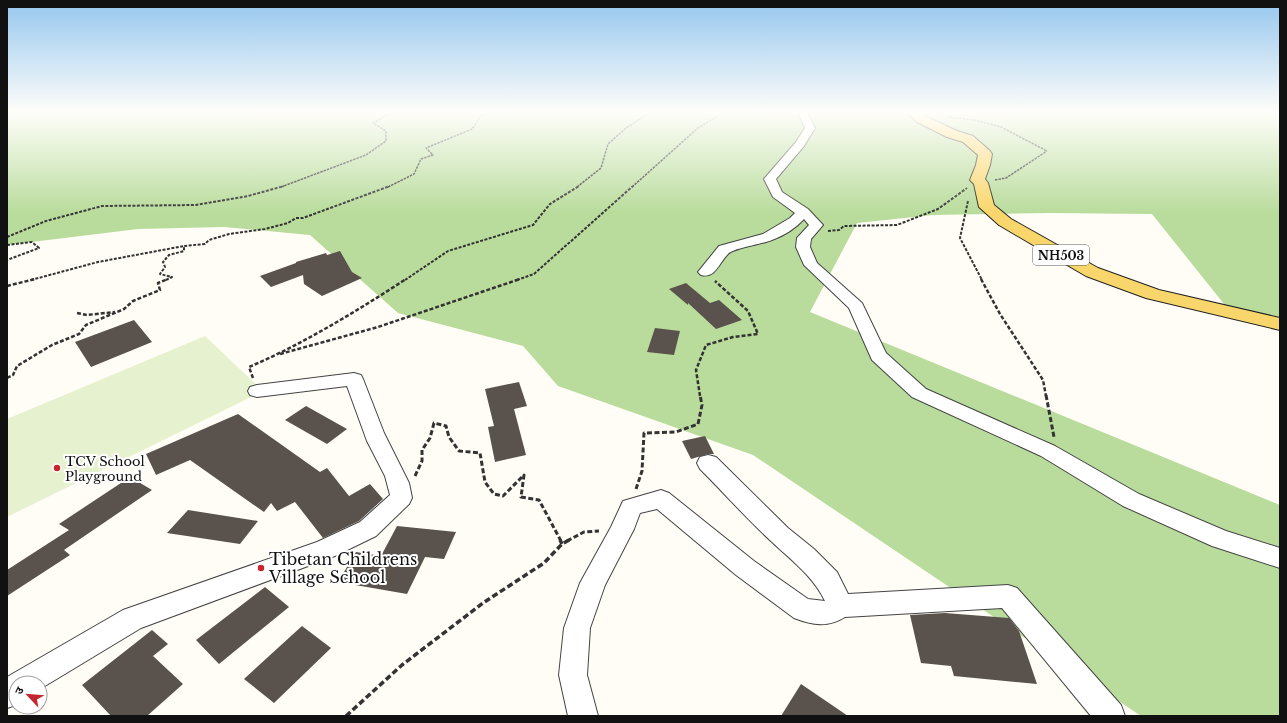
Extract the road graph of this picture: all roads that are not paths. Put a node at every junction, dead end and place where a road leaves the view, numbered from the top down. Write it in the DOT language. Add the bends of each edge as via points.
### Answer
graph roads {
  1 [pos="799,146"];
  2 [pos="976,146"];
  3 [pos="809,219"];
  4 [pos="706,272"];
  5 [pos="1280,324"];
  6 [pos="257,391"];
  7 [pos="708,463"];
  8 [pos="1280,558"];
  9 [pos="841,606"];
  10 [pos="38,675"];
  11 [pos="583,716"];
  12 [pos="1110,716"];
  1 -- 3 [label="street" via="770,179 777,194"];
  2 -- 5 [label="main road, NH503" via="985,154 979,182 987,207 1005,222 1092,272 1153,294"];
  3 -- 4 [label="street" via="795,221 768,237 724,248"];
  3 -- 8 [label="street" via="803,247 811,265 856,306 878,356 919,393 1048,451 1131,500 1220,539"];
  6 -- 10 [label="street" via="354,380 377,442 401,490 401,498 368,529 326,549 132,619"];
  7 -- 9 [label="street" via="828,580"];
  9 -- 11 [label="street" via="829,613 803,610 744,568 661,498 626,518 593,583 577,628 573,675"];
  9 -- 12 [label="street" via="1008,596"];
}
